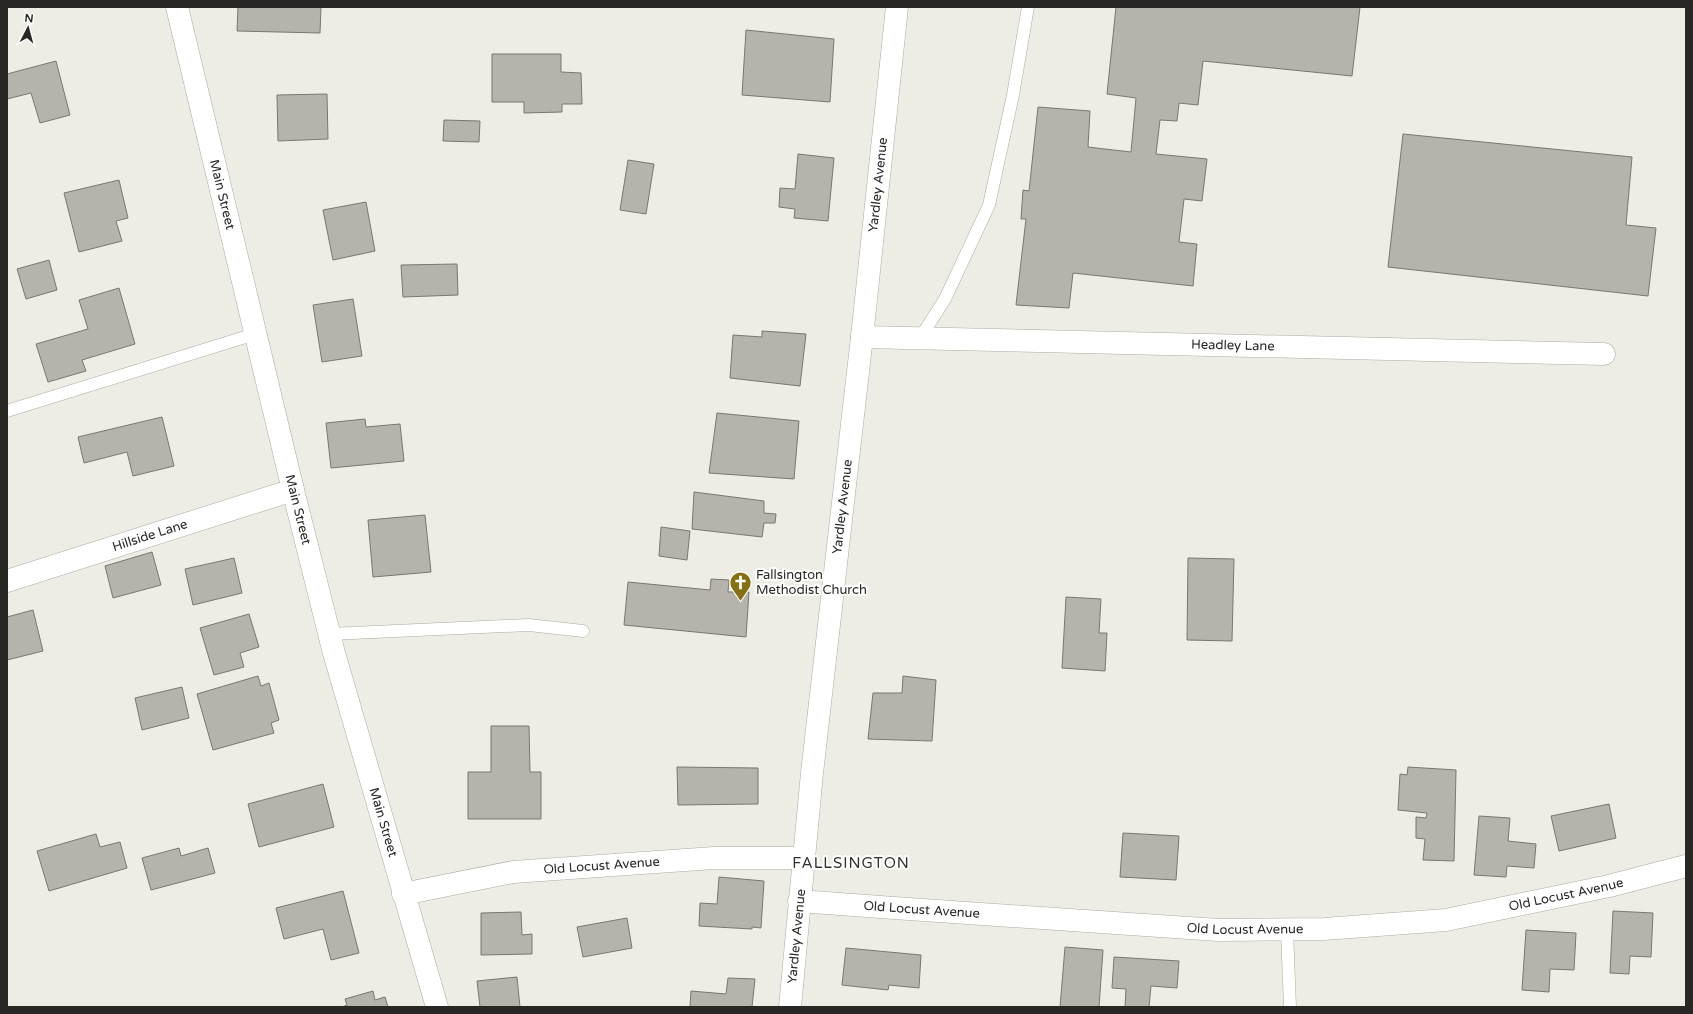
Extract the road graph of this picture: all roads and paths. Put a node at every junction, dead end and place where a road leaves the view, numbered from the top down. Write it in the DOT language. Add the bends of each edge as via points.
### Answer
graph roads {
  1 [pos="177,7"];
  2 [pos="897,7"];
  3 [pos="1028,7"];
  4 [pos="255,334"];
  5 [pos="862,337"];
  6 [pos="920,338"];
  7 [pos="1604,354"];
  8 [pos="7,411"];
  9 [pos="293,490"];
  10 [pos="7,581"];
  11 [pos="583,631"];
  12 [pos="330,634"];
  13 [pos="803,858"];
  14 [pos="1686,866"];
  15 [pos="403,894"];
  16 [pos="799,901"];
  17 [pos="1287,930"];
  18 [pos="437,1007"];
  19 [pos="790,1007"];
  20 [pos="1290,1007"];
  1 -- 4 [label="street, Main Street"];
  2 -- 5 [label="street, Yardley Avenue"];
  3 -- 6 [label="lane" via="1013,95 989,205 945,299"];
  4 -- 8 [label="lane"];
  4 -- 9 [label="street, Main Street"];
  5 -- 6 [label="street, Headley Lane"];
  5 -- 13 [label="street, Yardley Avenue"];
  6 -- 7 [label="street, Headley Lane"];
  9 -- 10 [label="street, Hillside Lane"];
  9 -- 12 [label="street, Main Street"];
  11 -- 12 [label="lane" via="529,625"];
  12 -- 15 [label="street, Main Street"];
  13 -- 15 [label="street, Old Locust Avenue" via="714,858 513,872"];
  13 -- 16 [label="street, Yardley Avenue"];
  14 -- 17 [label="street, Old Locust Avenue" via="1609,886 1446,920"];
  15 -- 18 [label="street, Main Street"];
  16 -- 17 [label="street, Old Locust Avenue" via="1218,930"];
  16 -- 19 [label="street, Yardley Avenue"];
  17 -- 20 [label="lane"];
}
